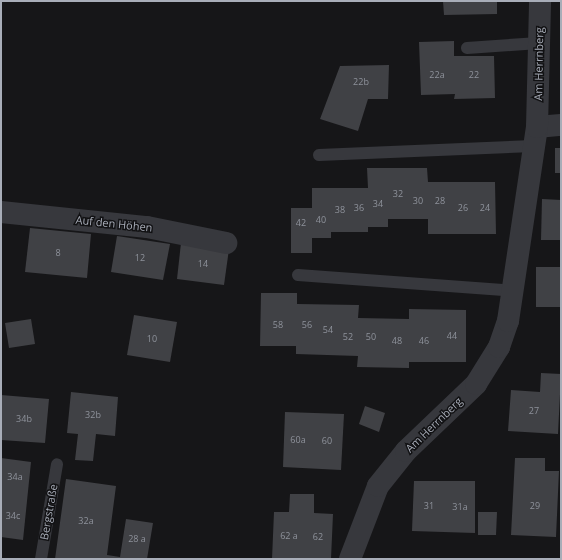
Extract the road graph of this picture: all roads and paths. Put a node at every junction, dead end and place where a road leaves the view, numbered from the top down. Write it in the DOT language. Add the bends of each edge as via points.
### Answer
graph roads {
  1 [pos="540,1"];
  2 [pos="539,43"];
  3 [pos="467,48"];
  4 [pos="561,124"];
  5 [pos="535,137"];
  6 [pos="319,155"];
  7 [pos="1,212"];
  8 [pos="226,243"];
  9 [pos="298,275"];
  10 [pos="515,290"];
  11 [pos="57,464"];
  12 [pos="41,559"];
  13 [pos="350,559"];
  1 -- 2 [label="street, Am Herrnberg"];
  2 -- 3 [label="lane"];
  2 -- 5 [label="street, Am Herrnberg"];
  4 -- 5 [label="street"];
  5 -- 6 [label="lane"];
  5 -- 10 [label="street, Am Herrnberg"];
  7 -- 8 [label="street, Auf den Höhen" via="147,227"];
  9 -- 10 [label="lane"];
  10 -- 13 [label="street, Am Herrnberg" via="508,321 495,353 476,384 406,451 378,486"];
  11 -- 12 [label="lane, Bergstraße"];
}
